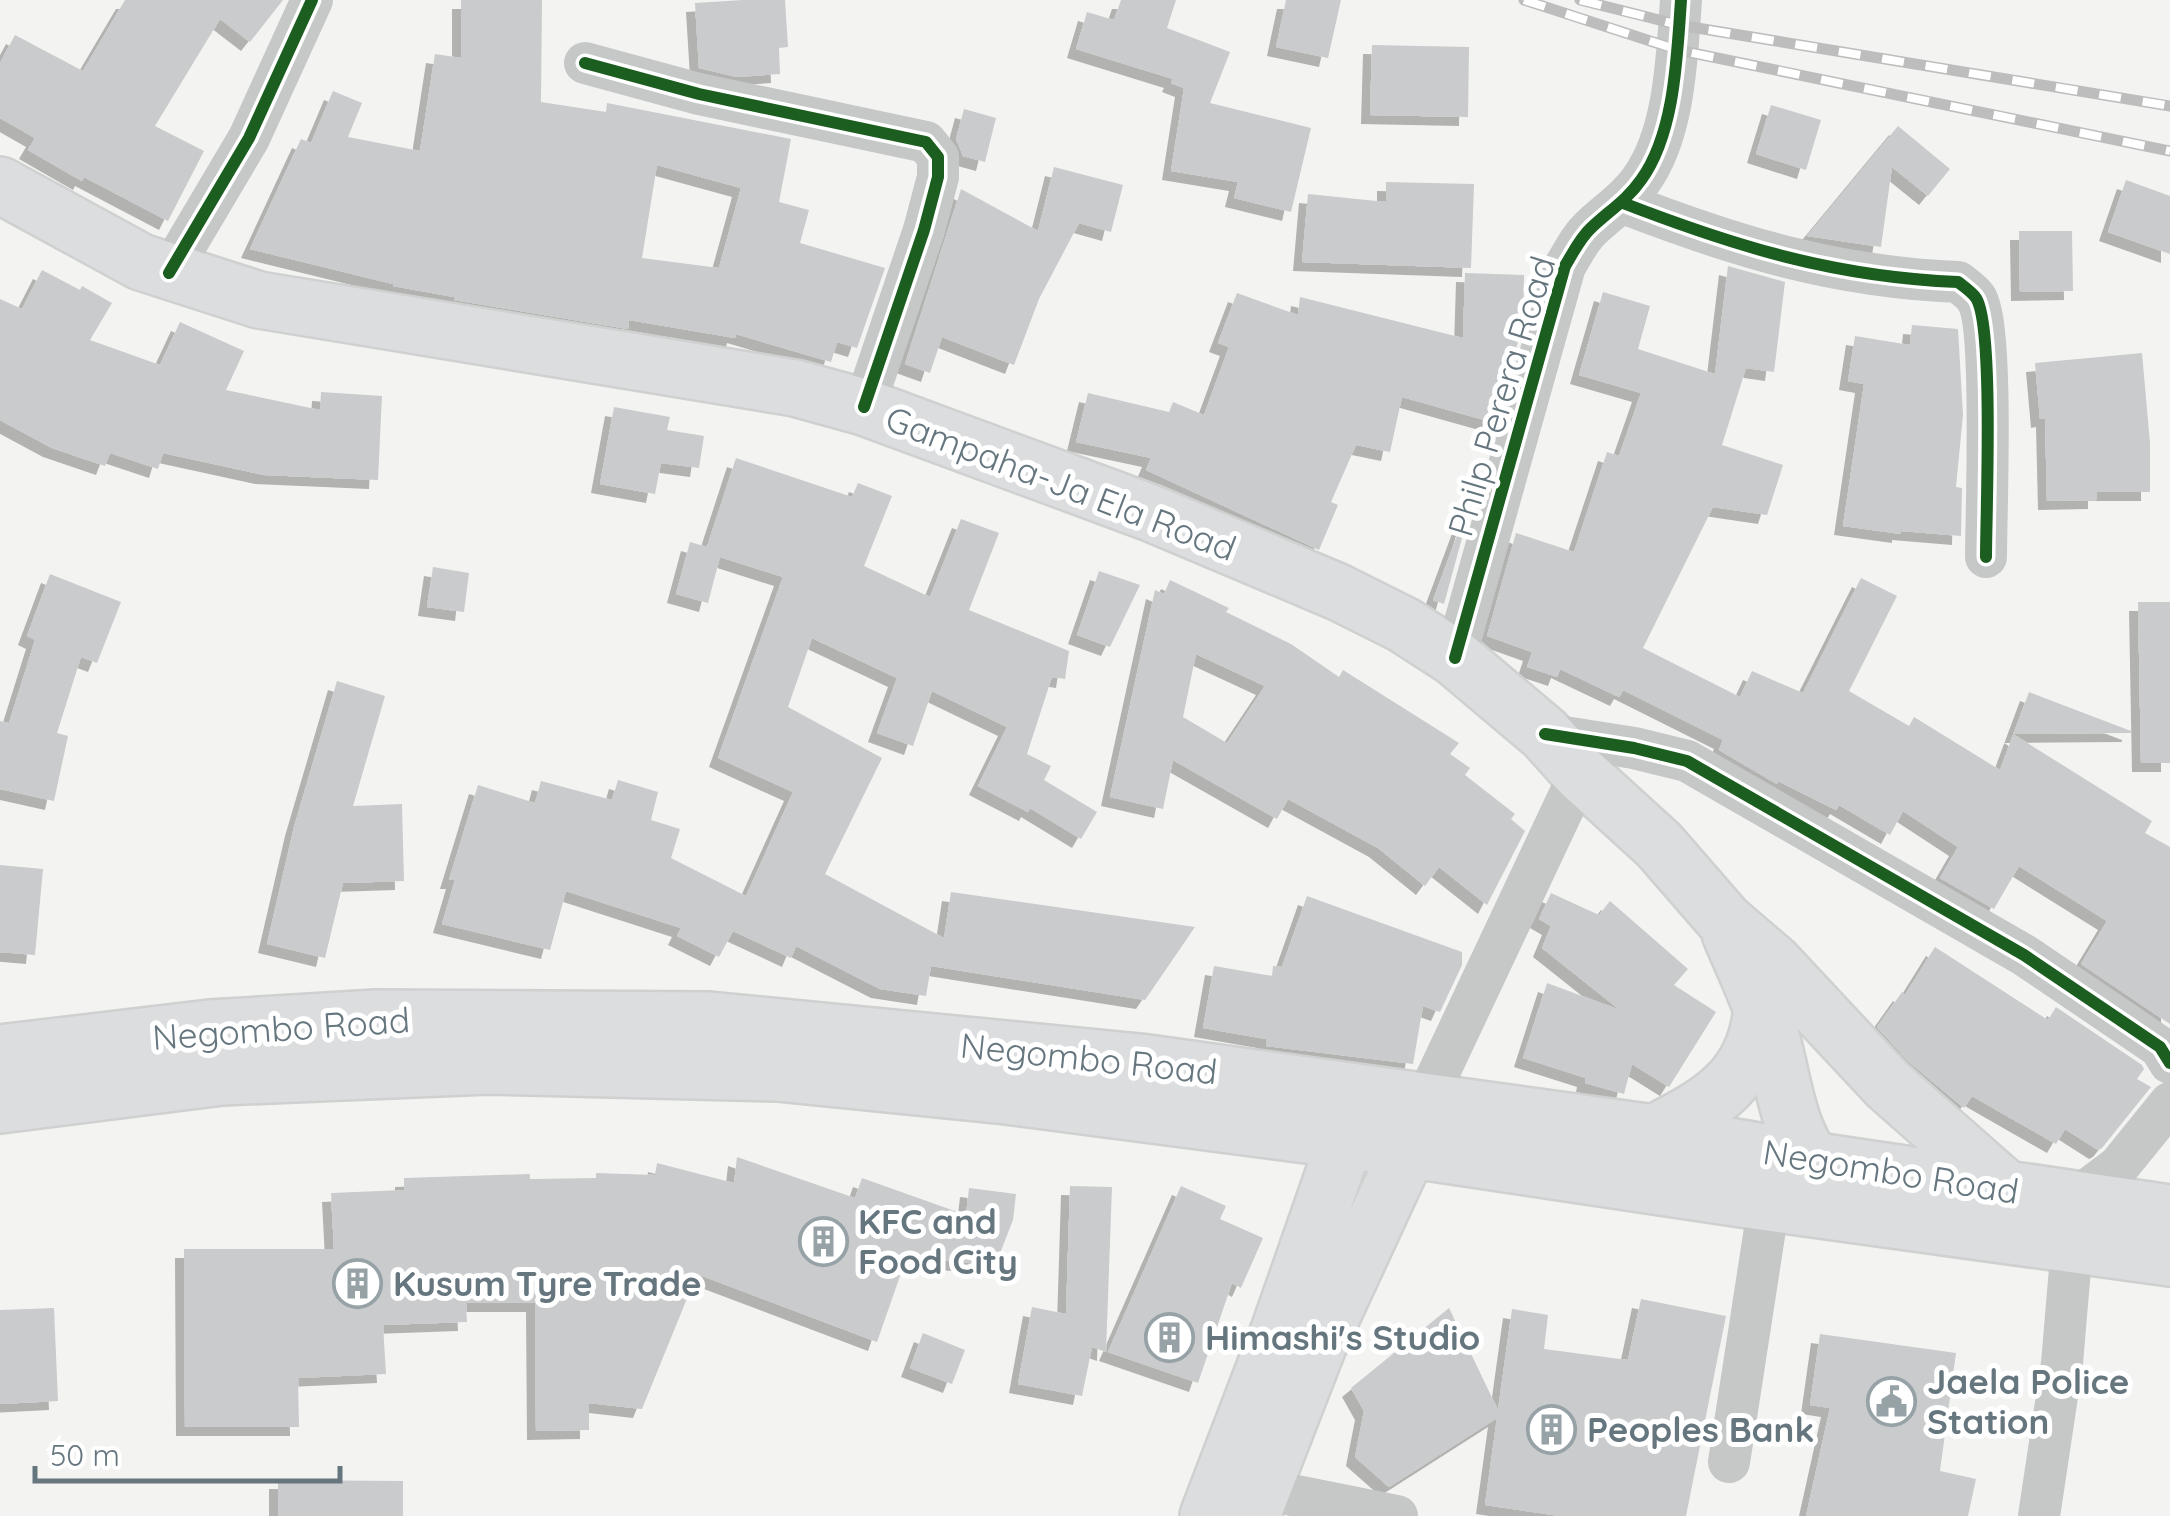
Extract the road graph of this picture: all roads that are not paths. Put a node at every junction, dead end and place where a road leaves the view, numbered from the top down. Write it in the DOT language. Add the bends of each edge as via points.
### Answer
graph roads {
  1 [pos="312,0"];
  2 [pos="1681,0"];
  3 [pos="586,62"];
  4 [pos="0,185"];
  5 [pos="1623,203"];
  6 [pos="170,273"];
  7 [pos="864,407"];
  8 [pos="1986,556"];
  9 [pos="1455,658"];
  10 [pos="1562,754"];
  11 [pos="1726,921"];
  12 [pos="1762,1009"];
  13 [pos="0,1053"];
  14 [pos="2170,1062"];
  15 [pos="2170,1103"];
  16 [pos="0,1105"];
  17 [pos="1354,1116"];
  18 [pos="1417,1126"];
  19 [pos="1654,1133"];
  20 [pos="1810,1160"];
  21 [pos="2005,1188"];
  22 [pos="1769,1204"];
  23 [pos="2170,1213"];
  24 [pos="1883,1218"];
  25 [pos="2091,1224"];
  26 [pos="2170,1258"];
  27 [pos="1730,1462"];
  28 [pos="1257,1502"];
  29 [pos="1208,1516"];
  30 [pos="1398,1516"];
  31 [pos="2039,1516"];
  1 -- 6 [label="street" via="250,138"];
  2 -- 5 [label="street, Philp Perera Road" via="1660,146"];
  3 -- 7 [label="street" via="699,94 926,142 938,156 924,230"];
  4 -- 6 [label="main road, Gampaha-Ja Ela Road"];
  5 -- 8 [label="street" via="1804,264 1958,282 1977,299 1986,391"];
  5 -- 9 [label="street, Philp Perera Road" via="1588,230 1565,266"];
  6 -- 7 [label="main road, Gampaha-Ja Ela Road" via="259,300 795,388"];
  7 -- 9 [label="main road, Gampaha-Ja Ela Road" via="1338,592"];
  9 -- 10 [label="main road, Gampaha-Ja Ela Road"];
  10 -- 11 [label="main road, Gampaha-Ja Ela Road" via="1659,844"];
  10 -- 14 [label="street" via="1634,748 1687,761 2024,955 2160,1047"];
  10 -- 18 [label="street"];
  11 -- 12 [label="main road, Gampaha-Ja Ela Road"];
  11 -- 21 [label="main road, Gampaha-Ja Ela Road" via="1774,962 1888,1085"];
  12 -- 19 [label="main road" via="1752,1051 1732,1081 1701,1109"];
  12 -- 20 [label="main road, Gampaha-Ja Ela Road" via="1789,1119"];
  13 -- 17 [label="main road, Negombo Road" via="210,1028 376,1018 709,1020 1140,1062"];
  15 -- 25 [label="street" via="2119,1166"];
  16 -- 17 [label="main road, Negombo Road" via="222,1077 488,1066 738,1072"];
  17 -- 18 [label="main road, Negombo Road"];
  17 -- 29 [label="main road"];
  18 -- 19 [label="main road, Negombo Road"];
  18 -- 22 [label="main road, Negombo Road"];
  18 -- 28 [label="main road"];
  19 -- 20 [label="main road, Negombo Road"];
  20 -- 21 [label="main road, Negombo Road"];
  20 -- 24 [label="main road, Gampaha-Ja Ela Road" via="1834,1190"];
  21 -- 25 [label="main road, Negombo Road"];
  22 -- 24 [label="main road, Negombo Road"];
  22 -- 27 [label="street"];
  23 -- 25 [label="main road, Negombo Road"];
  24 -- 25 [label="main road, Negombo Road"];
  25 -- 26 [label="main road, Negombo Road"];
  25 -- 31 [label="street"];
  28 -- 30 [label="street"];
}
